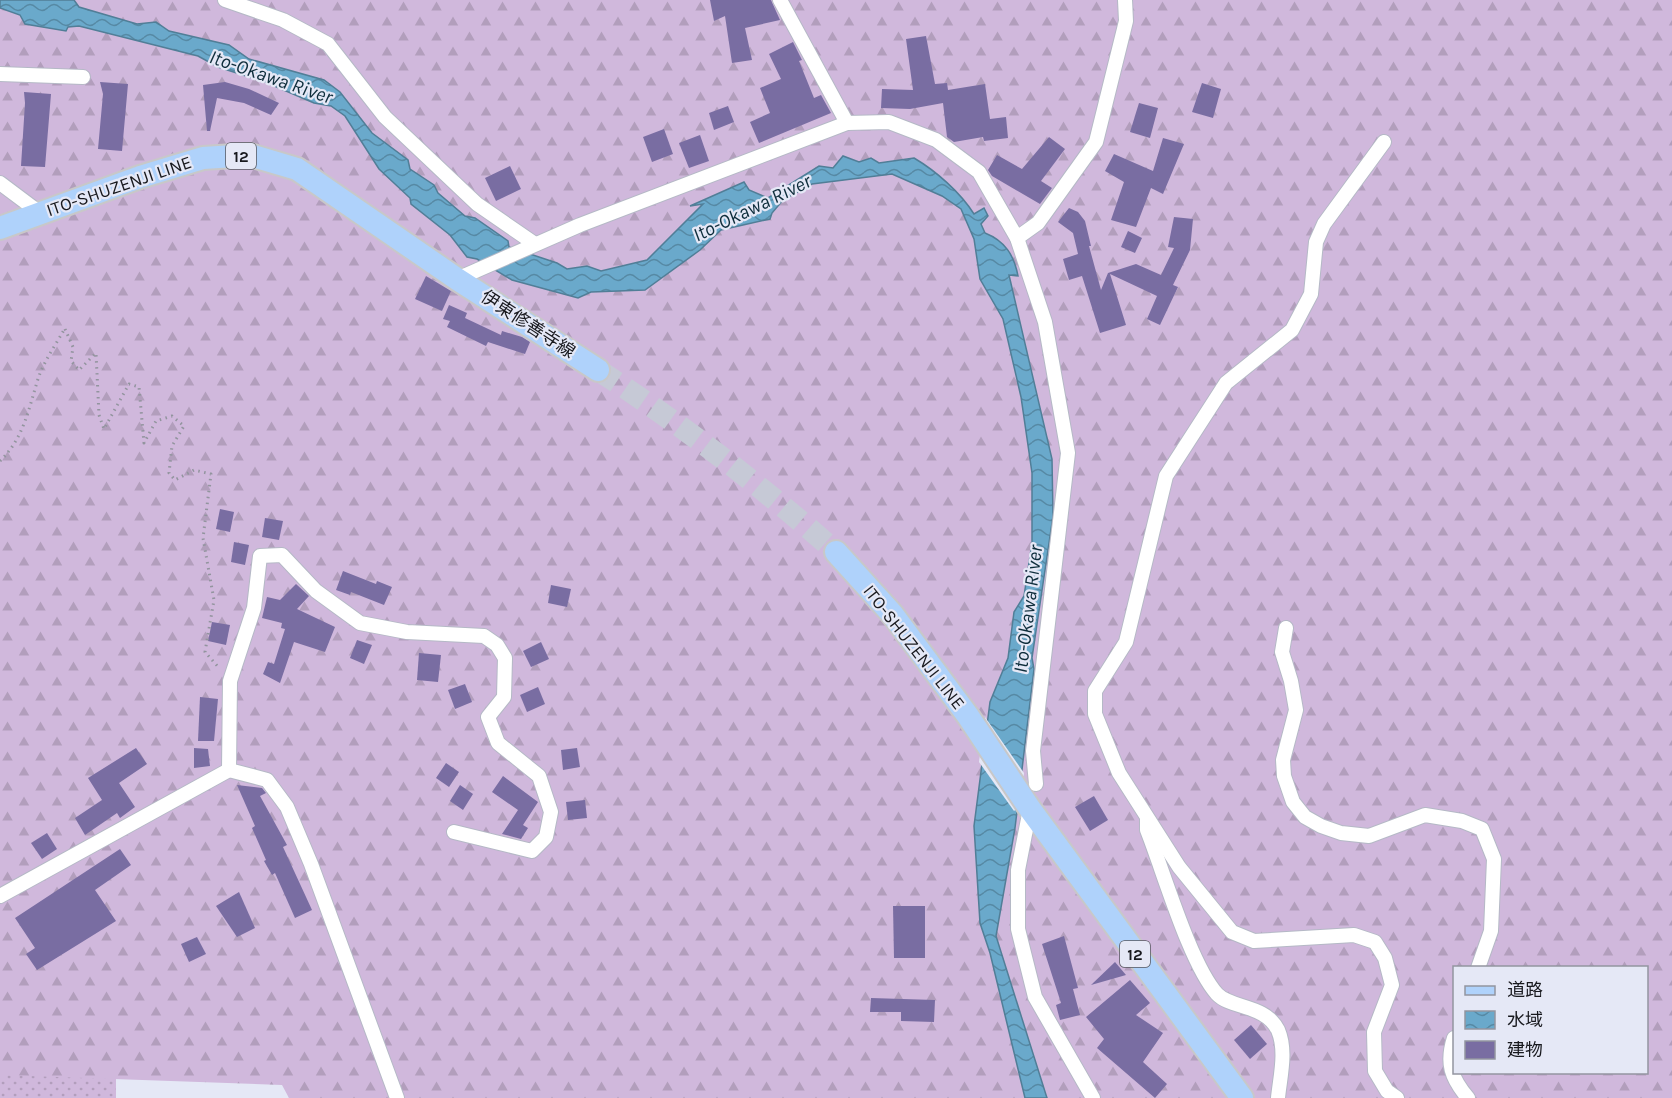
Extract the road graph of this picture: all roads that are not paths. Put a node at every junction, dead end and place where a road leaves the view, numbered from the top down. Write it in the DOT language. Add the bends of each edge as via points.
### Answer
graph roads {
  1 [pos="225,0"];
  2 [pos="780,0"];
  3 [pos="1125,0"];
  4 [pos="0,74"];
  5 [pos="83,77"];
  6 [pos="847,123"];
  7 [pos="1384,142"];
  8 [pos="0,183"];
  9 [pos="40,213"];
  10 [pos="0,228"];
  11 [pos="1017,238"];
  12 [pos="535,244"];
  13 [pos="457,279"];
  14 [pos="598,370"];
  15 [pos="836,552"];
  16 [pos="1286,628"];
  17 [pos="229,770"];
  18 [pos="1026,786"];
  19 [pos="1030,809"];
  20 [pos="1147,813"];
  21 [pos="454,831"];
  22 [pos="0,896"];
  23 [pos="1479,966"];
  24 [pos="1453,1043"];
  25 [pos="397,1098"];
  26 [pos="1093,1098"];
  27 [pos="1242,1098"];
  28 [pos="1278,1098"];
  29 [pos="1397,1098"];
  30 [pos="1468,1098"];
  1 -- 12 [label="street" via="283,20 328,44 385,117 477,204"];
  2 -- 6 [label="street"];
  3 -- 11 [label="street" via="1126,21 1096,142 1038,223"];
  4 -- 5 [label="street"];
  6 -- 11 [label="street" via="889,122 936,141 979,172"];
  6 -- 12 [label="street"];
  7 -- 20 [label="street" via="1324,224 1316,242 1311,294 1292,330 1226,383 1166,476 1126,642 1095,691 1095,714 1115,763"];
  8 -- 9 [label="street"];
  9 -- 10 [label="main road, ITO-SHUZENJI LINE / 12"];
  9 -- 13 [label="main road, ITO-SHUZENJI LINE / 12" via="202,158 250,155 297,169"];
  11 -- 18 [label="street" via="1045,322 1068,453"];
  12 -- 13 [label="street"];
  13 -- 14 [label="main road, 伊東修善寺線 / 12"];
  15 -- 18 [label="main road, ITO-SHUZENJI LINE / 12" via="894,615 968,716"];
  16 -- 23 [label="street" via="1282,652 1296,710 1283,760 1293,802 1313,822 1341,833 1369,836 1425,815 1482,829 1494,859 1491,931"];
  17 -- 21 [label="street" via="230,681 254,608 260,556 282,555 316,591 360,623 407,632 484,636 497,645 505,658 504,697 488,717 498,742 539,776 551,812 546,837 532,851"];
  17 -- 22 [label="street"];
  17 -- 25 [label="street" via="267,780 287,807"];
  18 -- 19 [label="main road, 12"];
  19 -- 26 [label="street" via="1018,870 1018,929 1035,997"];
  19 -- 27 [label="main road, 12"];
  20 -- 28 [label="street" via="1147,830 1196,957 1218,995 1260,1012 1277,1029 1283,1048"];
  20 -- 29 [label="street" via="1179,867 1232,932 1254,941 1354,935 1375,942 1385,957 1392,985 1374,1032 1375,1071 1387,1091"];
  24 -- 30 [label="street" via="1449,1053 1454,1082"];
}
